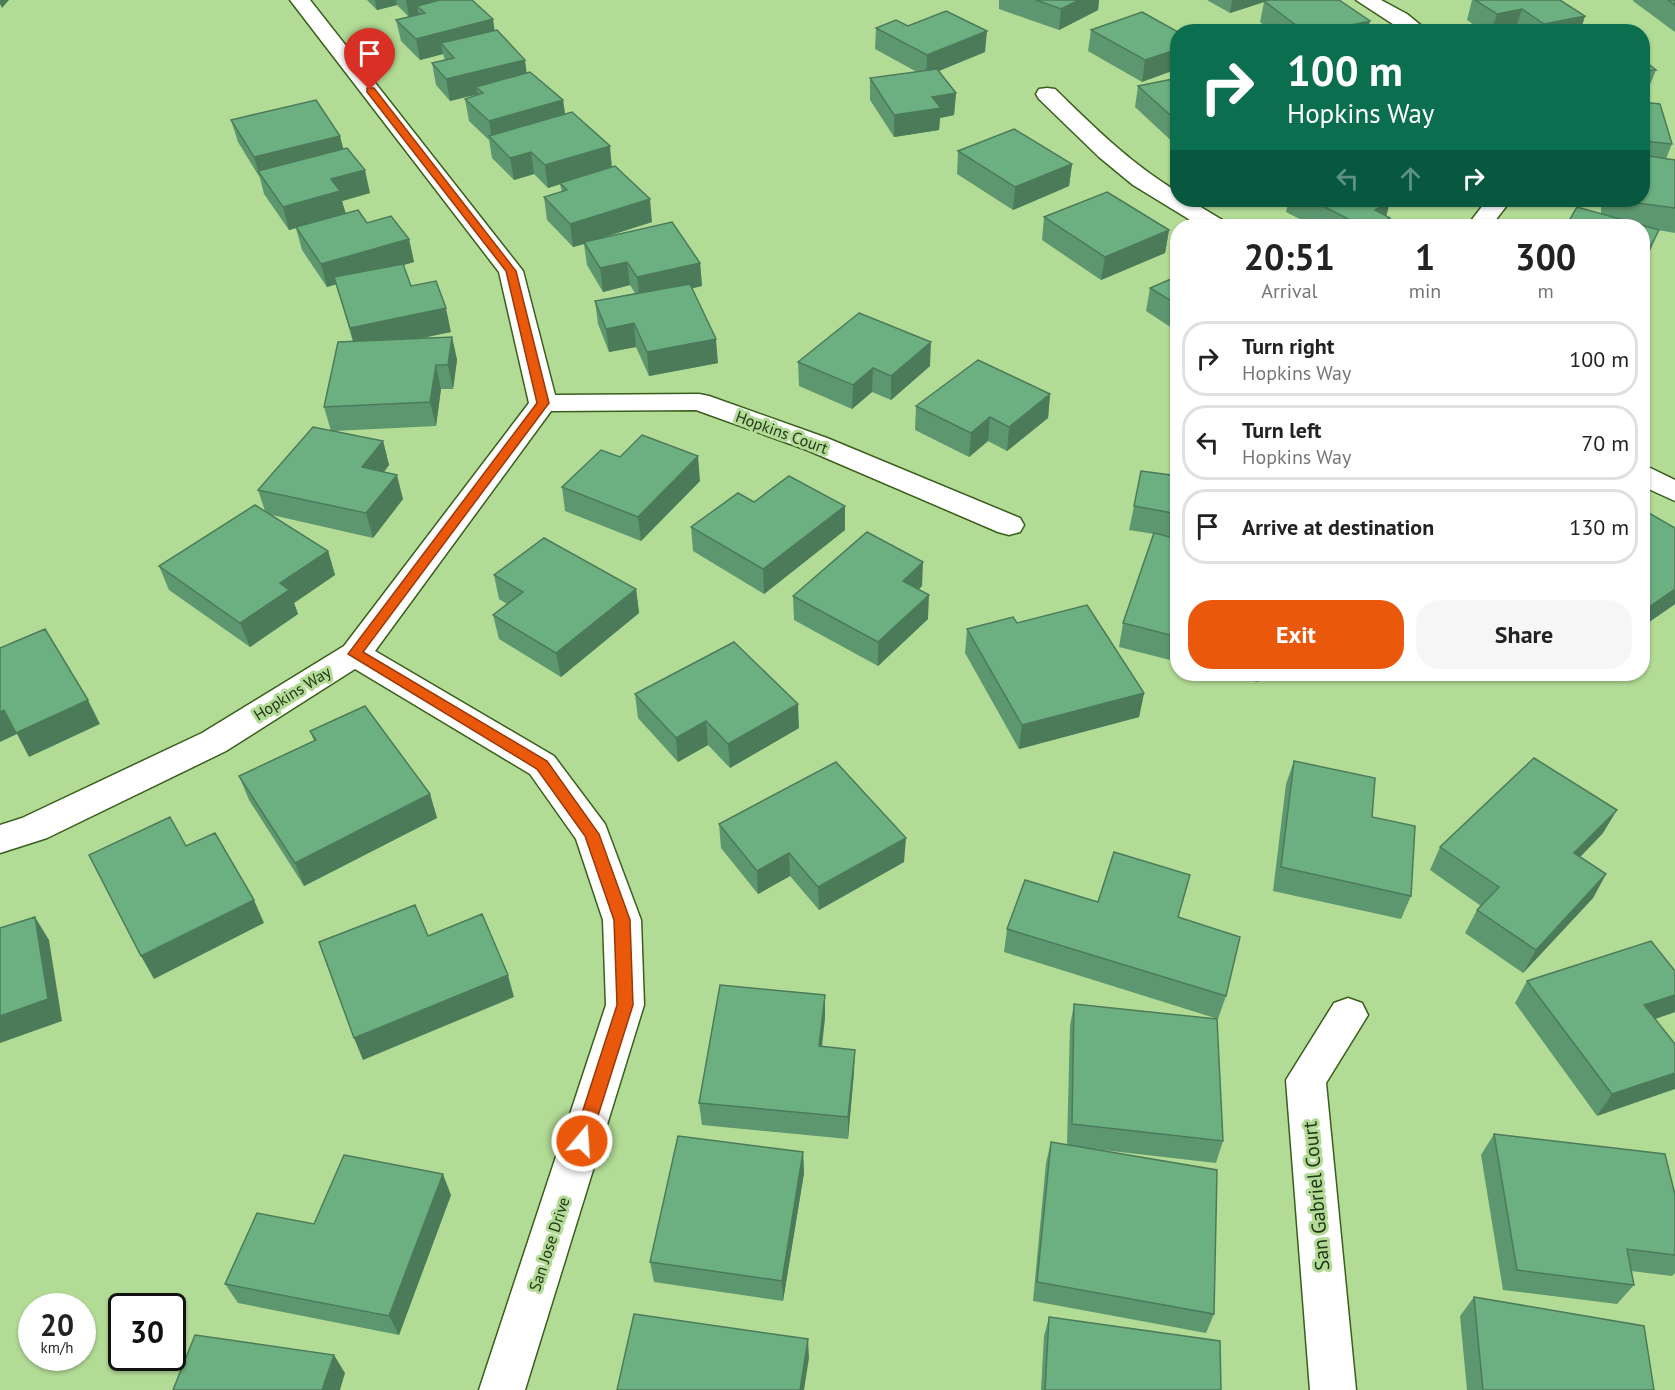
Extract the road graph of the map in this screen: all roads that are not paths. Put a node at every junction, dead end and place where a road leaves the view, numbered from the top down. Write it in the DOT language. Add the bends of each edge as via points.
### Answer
graph roads {
  1 [pos="300,0"];
  2 [pos="1366,0"];
  3 [pos="1408,24"];
  4 [pos="1047,94"];
  5 [pos="1170,198"];
  6 [pos="1185,207"];
  7 [pos="1494,207"];
  8 [pos="1205,219"];
  9 [pos="1484,219"];
  10 [pos="543,403"];
  11 [pos="1650,478"];
  12 [pos="1675,492"];
  13 [pos="1009,525"];
  14 [pos="355,654"];
  15 [pos="0,839"];
  16 [pos="1348,1015"];
  17 [pos="502,1390"];
  18 [pos="1333,1390"];
  1 -- 10 [label="street" via="511,271"];
  2 -- 3 [label="street"];
  4 -- 5 [label="street" via="1107,152"];
  6 -- 8 [label="street"];
  7 -- 9 [label="street"];
  10 -- 13 [label="street, Hopkins Court" via="699,402 818,444"];
  10 -- 14 [label="street, Hopkins Way"];
  11 -- 12 [label="street"];
  14 -- 15 [label="street, Hopkins Way" via="214,742 34,828"];
  14 -- 17 [label="street, San Jose Drive" via="542,765 592,834 622,920 625,1005"];
  16 -- 18 [label="street, San Gabriel Court" via="1306,1080"];
}
